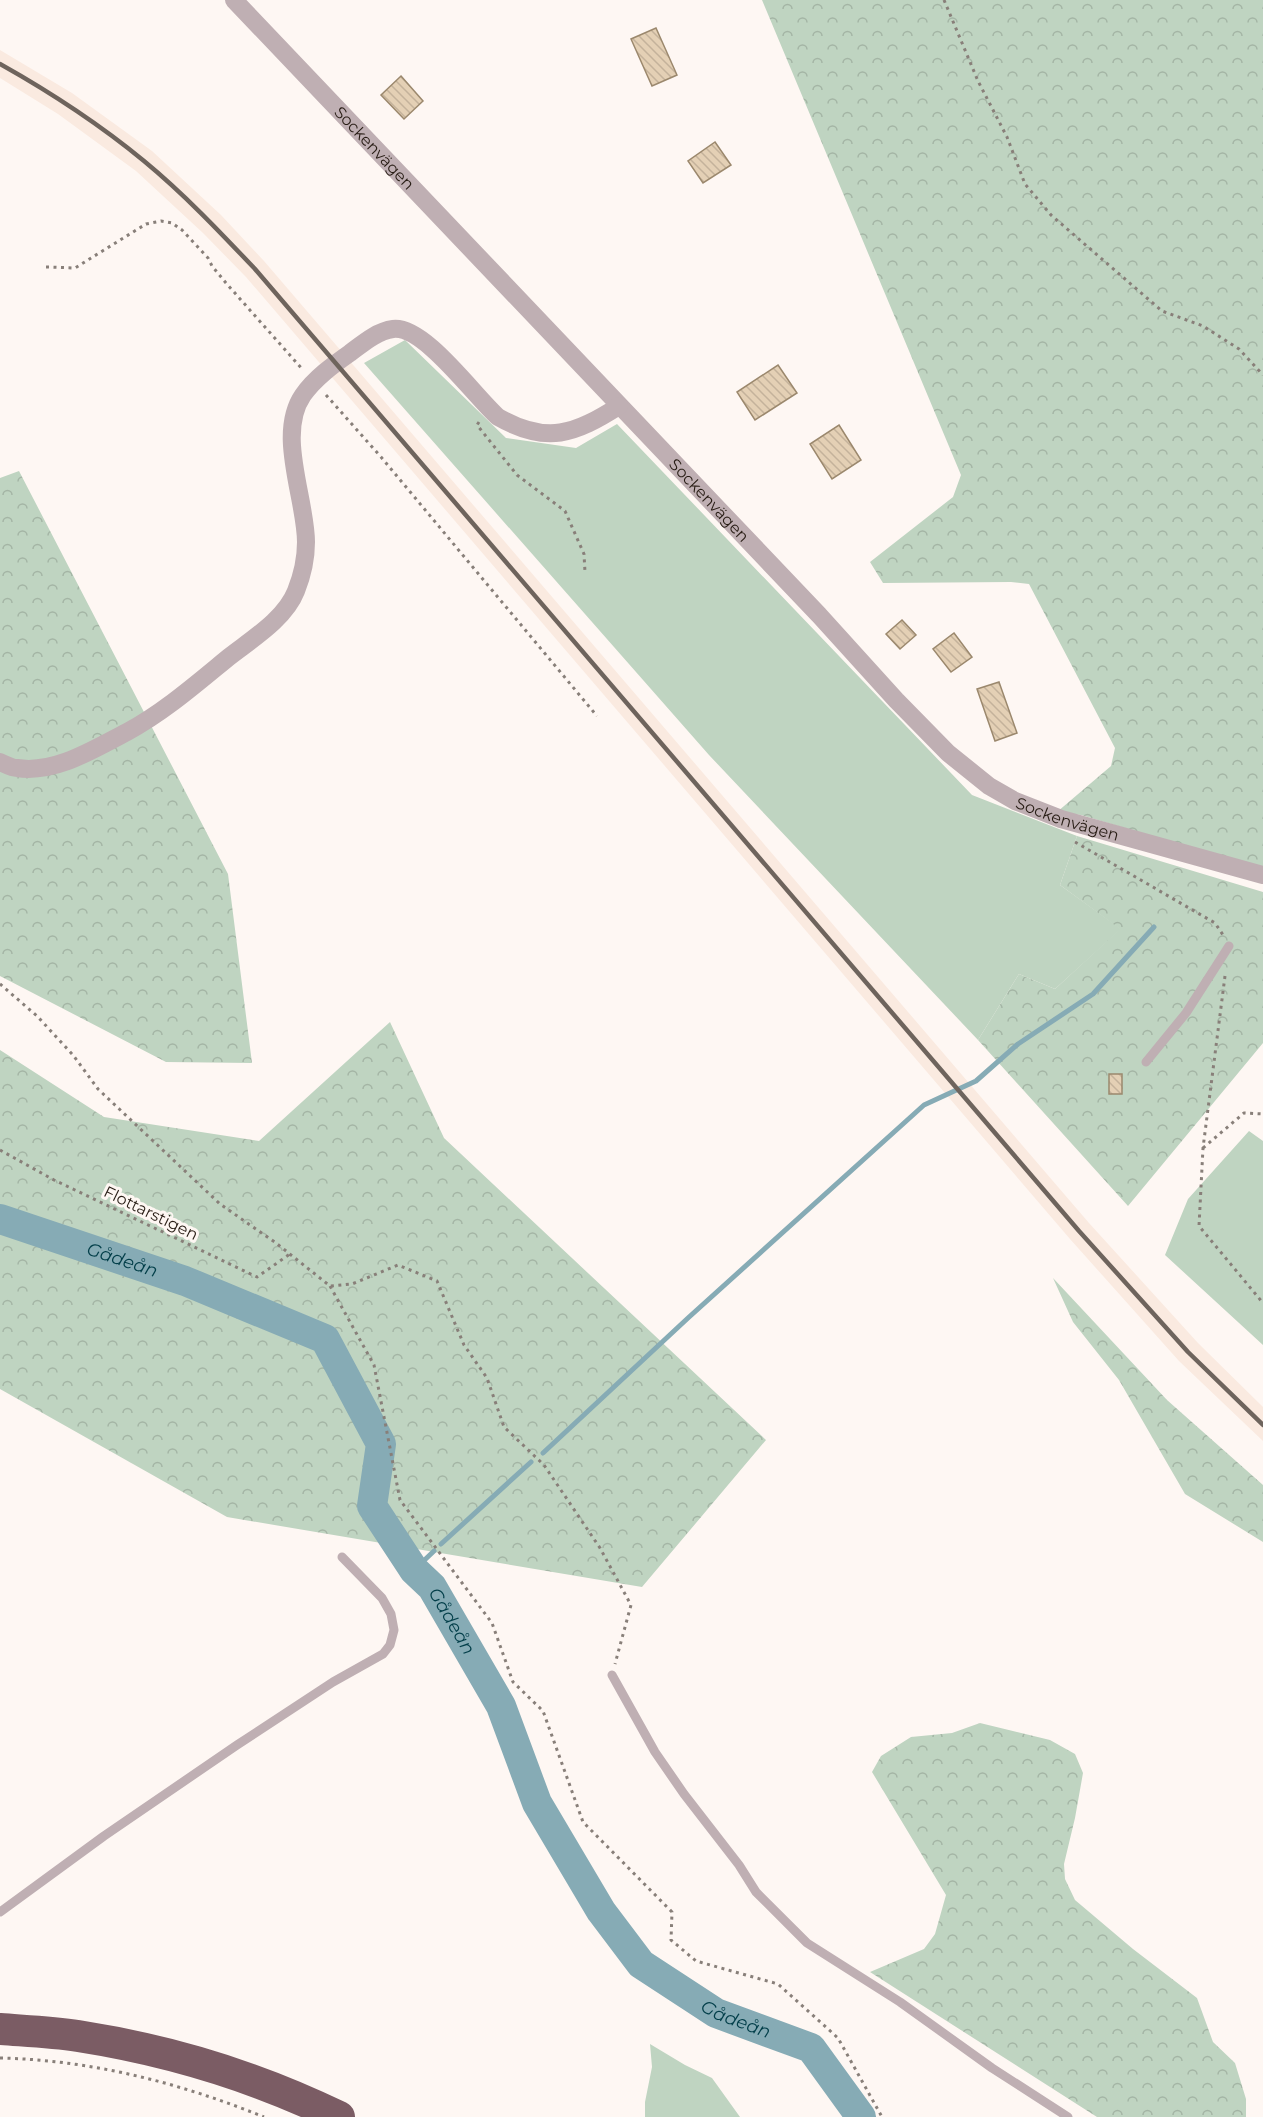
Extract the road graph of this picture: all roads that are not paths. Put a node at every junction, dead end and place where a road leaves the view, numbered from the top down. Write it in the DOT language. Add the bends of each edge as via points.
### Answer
graph roads {
  1 [pos="234,0"];
  2 [pos="620,406"];
  3 [pos="0,762"];
  4 [pos="1263,875"];
  5 [pos="1229,946"];
  6 [pos="1146,1062"];
  7 [pos="342,1557"];
  8 [pos="612,1675"];
  9 [pos="0,1912"];
  10 [pos="0,2029"];
  11 [pos="339,2117"];
  12 [pos="1068,2117"];
  1 -- 2 [label="street, Sockenvägen"];
  2 -- 3 [label="street" via="592,423 555,434 532,433 510,425 486,407 417,335 401,329 372,338 314,383 302,397 294,418 293,452 306,543 303,568 288,605 174,702 136,727 44,769 15,768"];
  2 -- 4 [label="street, Sockenvägen" via="948,753 989,786 1061,819"];
  5 -- 6 [label="lane" via="1186,1013"];
  7 -- 9 [label="lane" via="382,1598 391,1614 394,1630 383,1654 237,1745"];
  8 -- 12 [label="lane" via="655,1752 684,1794 756,1892 807,1943"];
  10 -- 11 [label="highway" via="75,2036 187,2059 243,2076"];
}
